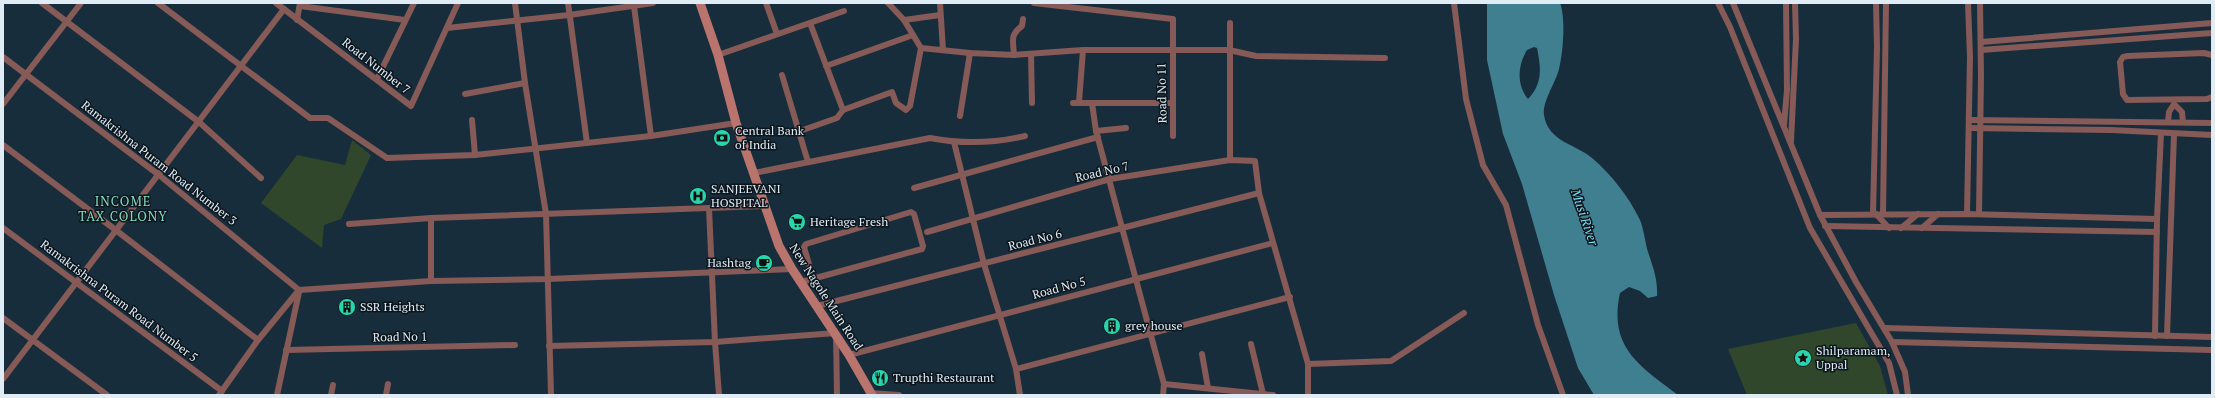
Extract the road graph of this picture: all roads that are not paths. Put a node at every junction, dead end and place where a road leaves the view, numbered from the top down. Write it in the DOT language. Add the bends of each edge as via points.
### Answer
graph roads {
  1 [pos="42,3"];
  2 [pos="81,3"];
  3 [pos="158,3"];
  4 [pos="276,3"];
  5 [pos="414,3"];
  6 [pos="458,3"];
  7 [pos="515,3"];
  8 [pos="568,3"];
  9 [pos="653,3"];
  10 [pos="700,3"];
  11 [pos="766,3"];
  12 [pos="888,3"];
  13 [pos="940,3"];
  14 [pos="1034,3"];
  15 [pos="1454,3"];
  16 [pos="1718,3"];
  17 [pos="1733,3"];
  18 [pos="1786,3"];
  19 [pos="1795,3"];
  20 [pos="1876,3"];
  21 [pos="1886,3"];
  22 [pos="1968,3"];
  23 [pos="1980,3"];
  24 [pos="300,4"];
  25 [pos="624,5"];
  26 [pos="634,6"];
  27 [pos="284,9"];
  28 [pos="844,11"];
  29 [pos="569,15"];
  30 [pos="940,15"];
  31 [pos="1023,19"];
  32 [pos="297,20"];
  33 [pos="405,20"];
  34 [pos="904,20"];
  35 [pos="517,21"];
  36 [pos="67,22"];
  37 [pos="810,23"];
  38 [pos="1230,23"];
  39 [pos="2212,23"];
  40 [pos="447,28"];
  41 [pos="2212,32"];
  42 [pos="777,34"];
  43 [pos="913,35"];
  44 [pos="1981,42"];
  45 [pos="921,48"];
  46 [pos="943,50"];
  47 [pos="1083,50"];
  48 [pos="1172,50"];
  49 [pos="1229,50"];
  50 [pos="1981,50"];
  51 [pos="970,53"];
  52 [pos="1031,54"];
  53 [pos="718,55"];
  54 [pos="1014,55"];
  55 [pos="2212,55"];
  56 [pos="3,57"];
  57 [pos="1385,58"];
  58 [pos="241,66"];
  59 [pos="826,66"];
  60 [pos="26,74"];
  61 [pos="782,75"];
  62 [pos="377,79"];
  63 [pos="525,83"];
  64 [pos="465,94"];
  65 [pos="2212,97"];
  66 [pos="2174,102"];
  67 [pos="1032,103"];
  68 [pos="1092,103"];
  69 [pos="1173,103"];
  70 [pos="3,104"];
  71 [pos="843,110"];
  72 [pos="960,116"];
  73 [pos="472,120"];
  74 [pos="1969,120"];
  75 [pos="1980,120"];
  76 [pos="199,122"];
  77 [pos="2168,122"];
  78 [pos="2183,122"];
  79 [pos="736,123"];
  80 [pos="2212,123"];
  81 [pos="1126,128"];
  82 [pos="1784,128"];
  83 [pos="1970,128"];
  84 [pos="1980,128"];
  85 [pos="800,131"];
  86 [pos="2161,133"];
  87 [pos="1097,134"];
  88 [pos="2174,134"];
  89 [pos="2212,135"];
  90 [pos="651,136"];
  91 [pos="1025,136"];
  92 [pos="1173,136"];
  93 [pos="954,142"];
  94 [pos="586,143"];
  95 [pos="1791,143"];
  96 [pos="3,145"];
  97 [pos="536,148"];
  98 [pos="475,155"];
  99 [pos="1230,160"];
  100 [pos="808,162"];
  101 [pos="754,173"];
  102 [pos="159,175"];
  103 [pos="962,175"];
  104 [pos="261,178"];
  105 [pos="1110,179"];
  106 [pos="914,188"];
  107 [pos="1259,193"];
  108 [pos="764,206"];
  109 [pos="710,208"];
  110 [pos="546,214"];
  111 [pos="1874,214"];
  112 [pos="1883,214"];
  113 [pos="1918,214"];
  114 [pos="1938,214"];
  115 [pos="1967,214"];
  116 [pos="1979,214"];
  117 [pos="1820,215"];
  118 [pos="431,218"];
  119 [pos="2157,219"];
  120 [pos="972,220"];
  121 [pos="349,224"];
  122 [pos="1825,226"];
  123 [pos="3,228"];
  124 [pos="1123,228"];
  125 [pos="1889,228"];
  126 [pos="1901,228"];
  127 [pos="1922,228"];
  128 [pos="118,230"];
  129 [pos="927,232"];
  130 [pos="2157,232"];
  131 [pos="1273,243"];
  132 [pos="984,264"];
  133 [pos="792,269"];
  134 [pos="712,273"];
  135 [pos="813,278"];
  136 [pos="548,279"];
  137 [pos="1136,279"];
  138 [pos="431,281"];
  139 [pos="801,282"];
  140 [pos="77,283"];
  141 [pos="300,290"];
  142 [pos="1290,297"];
  143 [pos="817,306"];
  144 [pos="1464,313"];
  145 [pos="1000,315"];
  146 [pos="3,318"];
  147 [pos="1884,328"];
  148 [pos="836,333"];
  149 [pos="1150,333"];
  150 [pos="2155,336"];
  151 [pos="2167,336"];
  152 [pos="2212,337"];
  153 [pos="258,340"];
  154 [pos="34,341"];
  155 [pos="715,342"];
  156 [pos="1892,342"];
  157 [pos="1251,344"];
  158 [pos="515,345"];
  159 [pos="549,346"];
  160 [pos="286,350"];
  161 [pos="2212,350"];
  162 [pos="1202,354"];
  163 [pos="849,355"];
  164 [pos="1308,364"];
  165 [pos="1016,369"];
  166 [pos="3,379"];
  167 [pos="388,384"];
  168 [pos="1164,384"];
  169 [pos="333,385"];
  170 [pos="1208,388"];
  171 [pos="220,393"];
  172 [pos="871,394"];
  173 [pos="1263,394"];
  174 [pos="107,395"];
  175 [pos="277,395"];
  176 [pos="331,395"];
  177 [pos="386,395"];
  178 [pos="551,395"];
  179 [pos="719,395"];
  180 [pos="837,395"];
  181 [pos="899,395"];
  182 [pos="1020,395"];
  183 [pos="1163,395"];
  184 [pos="1273,395"];
  185 [pos="1308,395"];
  186 [pos="1563,395"];
  187 [pos="1897,395"];
  188 [pos="1908,395"];
  1 -- 36 [label="street"];
  2 -- 36 [label="street"];
  3 -- 58 [label="street"];
  4 -- 27 [label="street, Road Number 7"];
  5 -- 33 [label="street"];
  6 -- 40 [label="street, Road Number 7"];
  7 -- 35 [label="street"];
  8 -- 29 [label="street"];
  9 -- 26 [label="street"];
  10 -- 53 [label="street, New Nagole Main Road"];
  11 -- 42 [label="street"];
  12 -- 34 [label="street"];
  13 -- 30 [label="street"];
  14 -- 48 [label="street" via="1173,19"];
  15 -- 186 [label="street" via="1466,99 1483,165 1506,204 1538,325"];
  16 -- 187 [label="street" via="1730,27 1810,228 1889,363"];
  17 -- 82 [label="street"];
  18 -- 82 [label="street" via="1787,90"];
  19 -- 95 [label="street" via="1796,39"];
  20 -- 111 [label="street"];
  21 -- 112 [label="street"];
  22 -- 74 [label="street"];
  23 -- 44 [label="street"];
  24 -- 32 [label="street"];
  24 -- 33 [label="street"];
  25 -- 26 [label="street"];
  25 -- 29 [label="street"];
  26 -- 90 [label="street"];
  27 -- 32 [label="street, Road Number 7"];
  27 -- 58 [label="street"];
  28 -- 37 [label="street"];
  29 -- 35 [label="street"];
  29 -- 94 [label="street"];
  30 -- 34 [label="street"];
  30 -- 46 [label="street"];
  31 -- 54 [label="street" via="1022,26 1012,37"];
  32 -- 62 [label="street, Road Number 7"];
  33 -- 62 [label="street"];
  34 -- 43 [label="street"];
  35 -- 40 [label="street"];
  35 -- 63 [label="street"];
  36 -- 60 [label="street"];
  36 -- 76 [label="street"];
  37 -- 42 [label="street"];
  37 -- 59 [label="street"];
  38 -- 49 [label="street"];
  39 -- 44 [label="street"];
  40 -- 62 [label="street, Road Number 7" via="411,106"];
  41 -- 50 [label="street"];
  42 -- 53 [label="street"];
  43 -- 45 [label="street"];
  43 -- 59 [label="street"];
  44 -- 50 [label="street"];
  45 -- 46 [label="street"];
  45 -- 71 [label="street" via="909,109 900,108 892,92"];
  46 -- 51 [label="street"];
  47 -- 48 [label="street"];
  47 -- 52 [label="street"];
  47 -- 68 [label="street" via="1076,103"];
  48 -- 49 [label="street"];
  48 -- 69 [label="street, Road No 11"];
  49 -- 57 [label="street" via="1256,56"];
  49 -- 99 [label="street"];
  50 -- 75 [label="street"];
  51 -- 54 [label="street"];
  51 -- 72 [label="street"];
  52 -- 54 [label="street"];
  52 -- 67 [label="street"];
  53 -- 79 [label="street, New Nagole Main Road"];
  55 -- 66 [label="street" via="2204,53 2120,59 2123,94 2127,100"];
  56 -- 60 [label="street, Ramakrishna Puram Road Number 3"];
  58 -- 76 [label="street"];
  58 -- 98 [label="street" via="310,118 328,118 387,158"];
  59 -- 71 [label="street"];
  60 -- 70 [label="street"];
  60 -- 102 [label="street, Ramakrishna Puram Road Number 3"];
  61 -- 85 [label="street"];
  63 -- 64 [label="street"];
  63 -- 97 [label="street"];
  65 -- 66 [label="street"];
  66 -- 77 [label="street"];
  66 -- 78 [label="street" via="2182,112"];
  68 -- 69 [label="street"];
  68 -- 87 [label="street"];
  69 -- 92 [label="street, Road No 11"];
  71 -- 85 [label="street" via="838,118"];
  73 -- 98 [label="street"];
  74 -- 75 [label="street"];
  74 -- 83 [label="street"];
  75 -- 77 [label="street"];
  75 -- 84 [label="street"];
  76 -- 102 [label="street"];
  76 -- 104 [label="street"];
  77 -- 78 [label="street"];
  78 -- 80 [label="street"];
  79 -- 90 [label="street"];
  79 -- 101 [label="street, New Nagole Main Road"];
  81 -- 87 [label="street"];
  82 -- 95 [label="street"];
  83 -- 84 [label="street"];
  83 -- 115 [label="street"];
  84 -- 86 [label="street"];
  84 -- 116 [label="street"];
  85 -- 100 [label="street"];
  86 -- 88 [label="street"];
  86 -- 119 [label="street"];
  87 -- 103 [label="street"];
  87 -- 105 [label="street"];
  88 -- 89 [label="street"];
  88 -- 151 [label="street"];
  90 -- 94 [label="street"];
  91 -- 93 [label="street" via="1010,140"];
  93 -- 100 [label="street" via="930,138"];
  93 -- 103 [label="street"];
  94 -- 97 [label="street"];
  95 -- 117 [label="street"];
  96 -- 128 [label="street"];
  97 -- 98 [label="street"];
  97 -- 110 [label="street"];
  99 -- 105 [label="street, Road No 7"];
  99 -- 107 [label="street, Road No 7" via="1255,161"];
  100 -- 101 [label="street"];
  101 -- 108 [label="street, New Nagole Main Road"];
  102 -- 128 [label="street"];
  102 -- 141 [label="street, Ramakrishna Puram Road Number 3"];
  103 -- 106 [label="street"];
  103 -- 120 [label="street"];
  105 -- 120 [label="street, Road No 7"];
  105 -- 124 [label="street"];
  107 -- 124 [label="street, Road No 6"];
  107 -- 131 [label="street"];
  108 -- 109 [label="street"];
  108 -- 133 [label="street, New Nagole Main Road" via="779,246"];
  109 -- 110 [label="street"];
  109 -- 134 [label="street"];
  110 -- 118 [label="street"];
  110 -- 136 [label="street"];
  111 -- 112 [label="street"];
  111 -- 117 [label="street"];
  111 -- 125 [label="street"];
  112 -- 113 [label="street"];
  113 -- 114 [label="street"];
  113 -- 126 [label="street"];
  114 -- 115 [label="street"];
  114 -- 127 [label="street"];
  115 -- 116 [label="street"];
  116 -- 119 [label="street"];
  117 -- 122 [label="street"];
  118 -- 121 [label="street"];
  118 -- 138 [label="street"];
  119 -- 130 [label="street"];
  120 -- 129 [label="street, Road No 7"];
  120 -- 132 [label="street"];
  122 -- 125 [label="street"];
  122 -- 147 [label="street"];
  123 -- 140 [label="street, Ramakrishna Puram Road Number 5"];
  124 -- 132 [label="street, Road No 6"];
  124 -- 137 [label="street"];
  125 -- 126 [label="street"];
  126 -- 127 [label="street"];
  127 -- 130 [label="street"];
  128 -- 140 [label="street"];
  128 -- 153 [label="street"];
  130 -- 150 [label="street"];
  131 -- 137 [label="street, Road No 5"];
  131 -- 142 [label="street"];
  132 -- 143 [label="street, Road No 6"];
  132 -- 145 [label="street"];
  133 -- 134 [label="street"];
  133 -- 139 [label="street, New Nagole Main Road"];
  134 -- 136 [label="street"];
  134 -- 155 [label="street"];
  135 -- 135 [label="street" via="804,247 806,244 911,212 914,214 922,249"];
  135 -- 139 [label="street"];
  136 -- 138 [label="street"];
  136 -- 159 [label="street"];
  137 -- 145 [label="street, Road No 5"];
  137 -- 149 [label="street"];
  138 -- 141 [label="street"];
  139 -- 143 [label="street, New Nagole Main Road"];
  140 -- 154 [label="street"];
  140 -- 171 [label="street, Ramakrishna Puram Road Number 5"];
  141 -- 153 [label="street"];
  141 -- 160 [label="street"];
  142 -- 149 [label="street"];
  142 -- 164 [label="street"];
  143 -- 148 [label="street, New Nagole Main Road"];
  144 -- 164 [label="street" via="1391,361"];
  145 -- 163 [label="street, Road No 5"];
  145 -- 165 [label="street"];
  146 -- 154 [label="street"];
  147 -- 150 [label="street"];
  147 -- 156 [label="street"];
  148 -- 155 [label="street"];
  148 -- 163 [label="street, New Nagole Main Road"];
  148 -- 180 [label="street"];
  149 -- 165 [label="street"];
  149 -- 168 [label="street"];
  150 -- 151 [label="street"];
  151 -- 152 [label="street"];
  153 -- 171 [label="street"];
  154 -- 166 [label="street"];
  154 -- 174 [label="street"];
  155 -- 159 [label="street"];
  155 -- 179 [label="street"];
  156 -- 161 [label="street"];
  156 -- 188 [label="street" via="1904,372"];
  157 -- 173 [label="street"];
  158 -- 160 [label="street, Road No 1"];
  159 -- 178 [label="street"];
  160 -- 175 [label="street"];
  162 -- 170 [label="street"];
  163 -- 172 [label="street, New Nagole Main Road"];
  164 -- 185 [label="street"];
  165 -- 182 [label="street"];
  167 -- 177 [label="street"];
  168 -- 170 [label="street"];
  168 -- 183 [label="street"];
  169 -- 176 [label="street"];
  170 -- 173 [label="street"];
  172 -- 181 [label="street"];
  173 -- 184 [label="street"];
}
